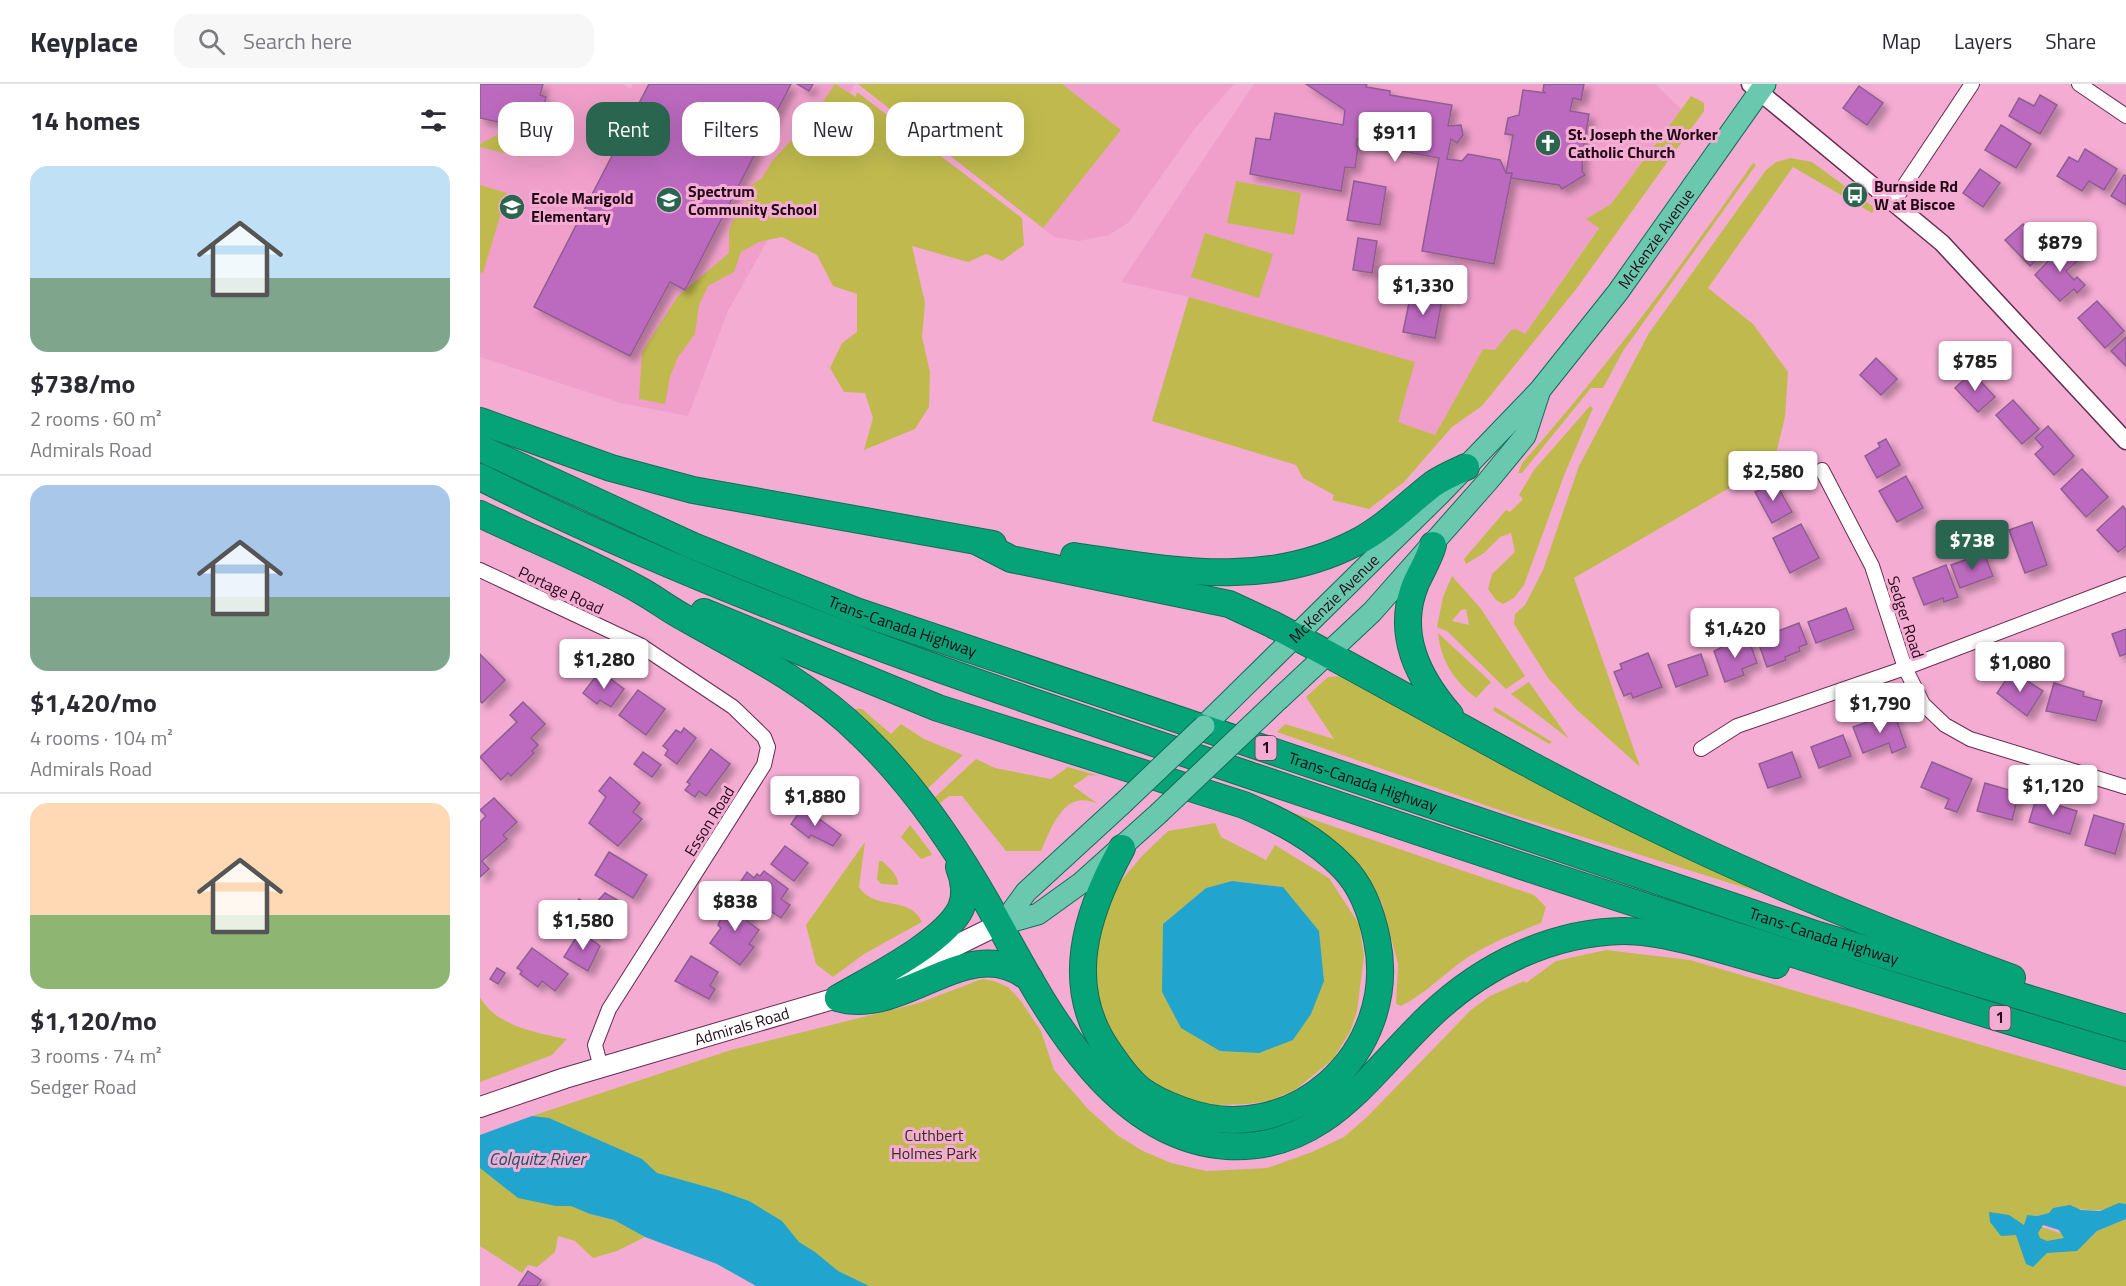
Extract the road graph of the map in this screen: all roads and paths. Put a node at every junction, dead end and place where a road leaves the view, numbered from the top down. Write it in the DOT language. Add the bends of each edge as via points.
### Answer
graph roads {
  1 [pos="1972,84"];
  2 [pos="2079,84"];
  3 [pos="1758,87"];
  4 [pos="2126,116"];
  5 [pos="1894,201"];
  6 [pos="1540,390"];
  7 [pos="480,421"];
  8 [pos="2126,441"];
  9 [pos="480,448"];
  10 [pos="1466,467"];
  11 [pos="1822,470"];
  12 [pos="480,477"];
  13 [pos="480,514"];
  14 [pos="978,542"];
  15 [pos="1433,545"];
  16 [pos="480,570"];
  17 [pos="2126,584"];
  18 [pos="642,591"];
  19 [pos="1294,636"];
  20 [pos="1328,654"];
  21 [pos="1905,668"];
  22 [pos="1460,727"];
  23 [pos="768,747"];
  24 [pos="1701,749"];
  25 [pos="2126,787"];
  26 [pos="1123,803"];
  27 [pos="1158,814"];
  28 [pos="944,834"];
  29 [pos="1122,848"];
  30 [pos="998,925"];
  31 [pos="1031,980"];
  32 [pos="1874,980"];
  33 [pos="838,998"];
  34 [pos="2066,1011"];
  35 [pos="2126,1028"];
  36 [pos="2126,1056"];
  37 [pos="601,1068"];
  38 [pos="480,1107"];
  1 -- 5 [label="street"];
  2 -- 4 [label="street"];
  3 -- 5 [label="street"];
  3 -- 6 [label="main road, McKenzie Avenue" via="1618,292"];
  5 -- 8 [label="street" via="1956,258"];
  6 -- 10 [label="main road, McKenzie Avenue"];
  6 -- 15 [label="main road, McKenzie Avenue" via="1525,436"];
  7 -- 14 [label="highway" via="611,468 693,490"];
  9 -- 34 [label="highway, Trans-Canada Highway / 1" via="693,546 856,611 1818,935"];
  10 -- 14 [label="highway" via="1434,483 1407,508 1357,542 1298,565 1266,572 1196,573"];
  10 -- 19 [label="main road, McKenzie Avenue"];
  11 -- 21 [label="street, Sedger Road" via="1872,566"];
  12 -- 32 [label="highway, Trans-Canada Highway / 1" via="699,577 898,654 1317,798"];
  13 -- 18 [label="highway"];
  14 -- 19 [label="highway" via="1011,559 1229,604"];
  15 -- 20 [label="main road, McKenzie Avenue"];
  15 -- 22 [label="highway" via="1414,592 1409,633 1412,653 1430,692"];
  16 -- 23 [label="street, Portage Road" via="640,645 733,707 758,729"];
  17 -- 21 [label="street"];
  18 -- 28 [label="highway" via="793,679 862,734"];
  18 -- 29 [label="highway" via="694,608 938,708 1244,805 1288,824 1322,848 1344,868 1367,905 1380,952 1381,979 1378,1004 1360,1046 1315,1096 1291,1109 1231,1120 1195,1115 1163,1103 1141,1090 1120,1069 1090,1018 1082,972 1091,916 1102,884"];
  19 -- 20 [label="highway"];
  19 -- 26 [label="main road, McKenzie Avenue, bridge"];
  20 -- 22 [label="highway"];
  20 -- 27 [label="main road, McKenzie Avenue, bridge"];
  21 -- 24 [label="street" via="1737,726"];
  21 -- 25 [label="street, Sedger Road" via="1923,704 1945,725 1970,740"];
  22 -- 34 [label="highway" via="1649,826 1858,919 2024,982"];
  23 -- 37 [label="street, Esson Road" via="764,765 609,1009 595,1045"];
  26 -- 30 [label="main road, Admirals Road" via="1026,892"];
  27 -- 29 [label="main road, Admirals Road"];
  28 -- 30 [label="highway"];
  28 -- 33 [label="highway" via="966,890 951,924"];
  29 -- 30 [label="main road, Admirals Road" via="1038,914"];
  30 -- 31 [label="highway"];
  30 -- 33 [label="main road, Admirals Road" via="898,974"];
  31 -- 32 [label="highway" via="1069,1039 1110,1090 1141,1116 1179,1135 1226,1146 1269,1143 1308,1130 1343,1106 1433,1013 1462,989 1522,952 1584,935 1627,931 1796,970"];
  31 -- 33 [label="highway" via="1006,964 978,962 891,996 854,1002"];
  32 -- 36 [label="highway, Trans-Canada Highway / 1"];
  33 -- 37 [label="main road, Admirals Road"];
  34 -- 35 [label="highway, Trans-Canada Highway / 1"];
  37 -- 38 [label="main road, Admirals Road"];
}
